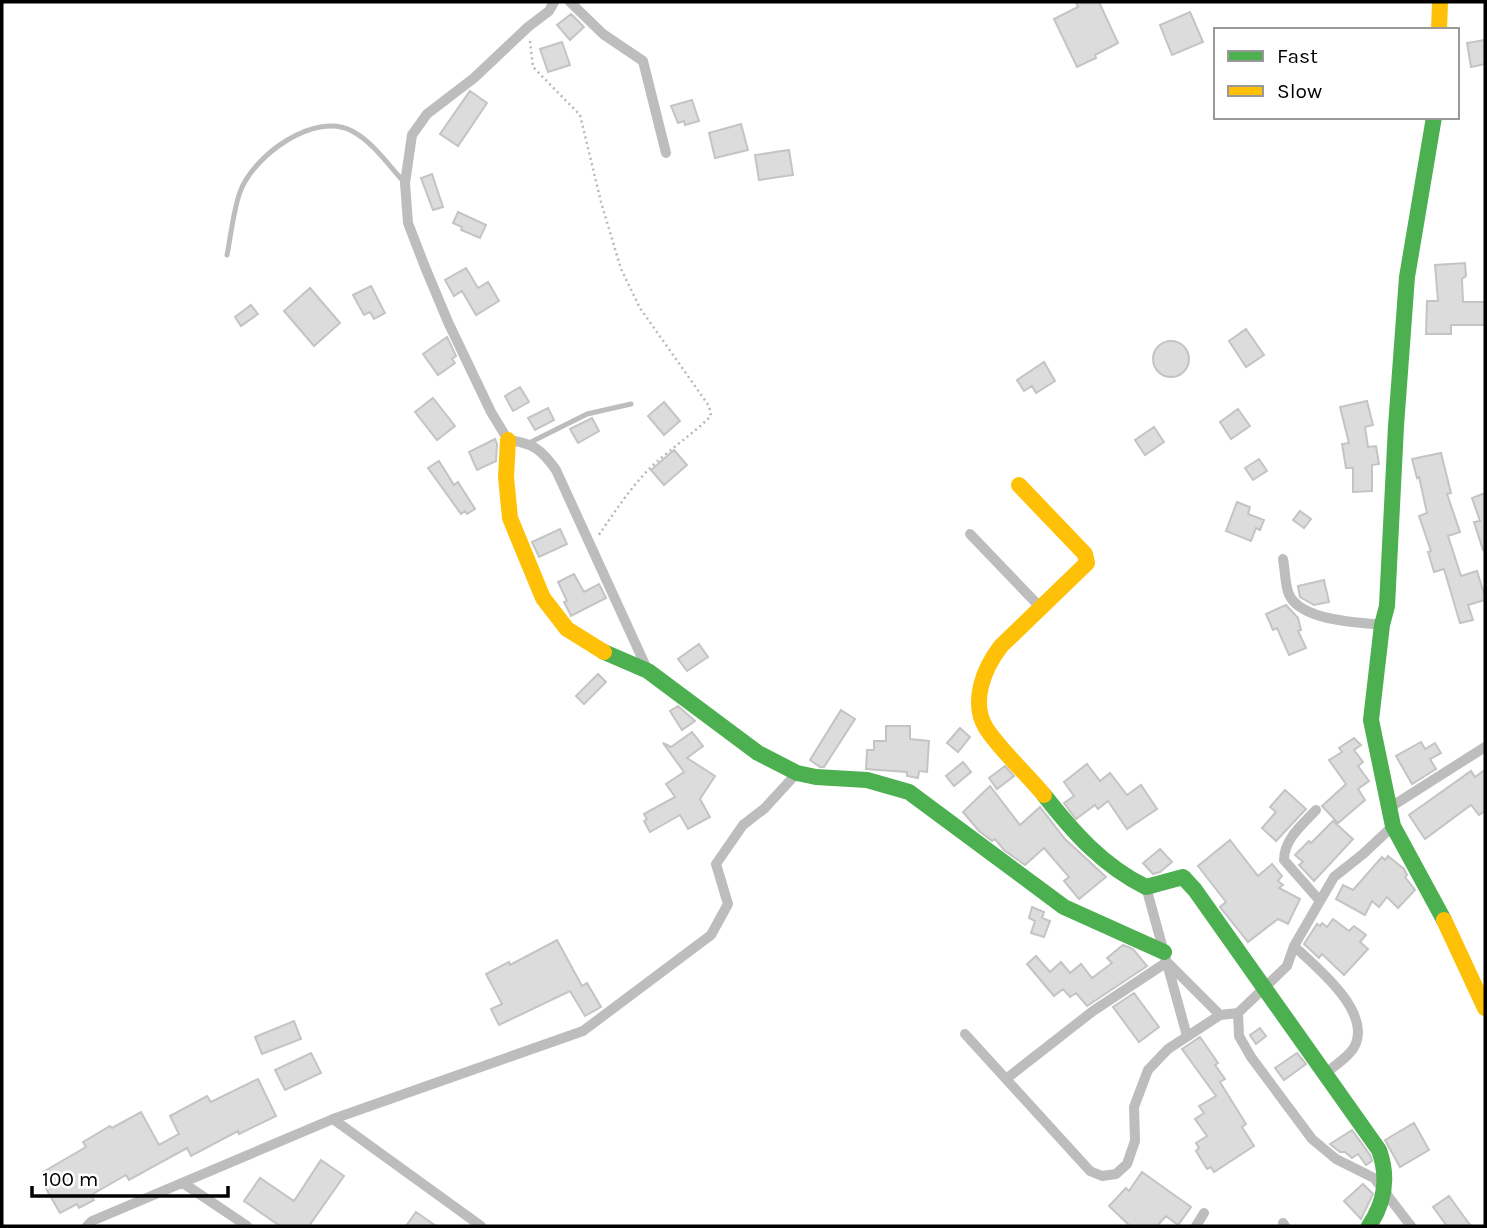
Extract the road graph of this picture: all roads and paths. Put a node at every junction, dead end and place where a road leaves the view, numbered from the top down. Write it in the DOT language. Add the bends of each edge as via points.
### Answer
graph roads {
  1 [pos="554,2"];
  2 [pos="570,2"];
  3 [pos="1440,2"];
  4 [pos="528,27"];
  5 [pos="1439,28"];
  6 [pos="1434,119"];
  7 [pos="666,153"];
  8 [pos="405,183"];
  9 [pos="227,255"];
  10 [pos="631,404"];
  11 [pos="508,440"];
  12 [pos="529,443"];
  13 [pos="1019,485"];
  14 [pos="970,534"];
  15 [pos="590,546"];
  16 [pos="1283,559"];
  17 [pos="1041,608"];
  18 [pos="1382,625"];
  19 [pos="648,671"];
  20 [pos="1485,747"];
  21 [pos="797,773"];
  22 [pos="1389,808"];
  23 [pos="1316,810"];
  24 [pos="1393,826"];
  25 [pos="1146,887"];
  26 [pos="1320,901"];
  27 [pos="1294,946"];
  28 [pos="1166,957"];
  29 [pos="1265,988"];
  30 [pos="1485,1008"];
  31 [pos="1238,1013"];
  32 [pos="1220,1015"];
  33 [pos="965,1034"];
  34 [pos="1187,1035"];
  35 [pos="1325,1074"];
  36 [pos="1006,1079"];
  37 [pos="333,1119"];
  38 [pos="183,1183"];
  39 [pos="1386,1194"];
  40 [pos="1204,1213"];
  41 [pos="87,1226"];
  42 [pos="247,1226"];
  43 [pos="481,1226"];
  44 [pos="1196,1226"];
  45 [pos="1369,1226"];
  46 [pos="1411,1226"];
  1 -- 4 [label="street"];
  2 -- 7 [label="street" via="603,34 643,61"];
  3 -- 5 [label="street"];
  4 -- 8 [label="street" via="427,114 412,135"];
  4 -- 15 [label="path" via="533,67 580,114 621,269 640,308 709,406 711,416 638,480"];
  6 -- 18 [label="street" via="1407,278 1387,606"];
  8 -- 9 [label="lane" via="362,136 338,125 313,129 268,152 251,174 240,191"];
  8 -- 11 [label="street" via="408,223 425,267"];
  10 -- 12 [label="lane" via="587,415"];
  11 -- 12 [label="street"];
  11 -- 19 [label="street" via="510,518 543,598 568,629 600,650"];
  12 -- 15 [label="street" via="556,470"];
  13 -- 17 [label="street" via="1085,554 1087,563"];
  14 -- 17 [label="street"];
  15 -- 19 [label="street"];
  16 -- 18 [label="street" via="1288,593 1306,612"];
  17 -- 25 [label="street" via="1003,644 983,674 981,715 985,727 1089,848"];
  18 -- 22 [label="street" via="1371,720"];
  19 -- 21 [label="street" via="758,753"];
  20 -- 22 [label="street"];
  21 -- 28 [label="street" via="867,780 909,792 1064,907"];
  21 -- 37 [label="street" via="743,825 716,864 728,904 711,935 583,1031"];
  22 -- 24 [label="street"];
  23 -- 26 [label="street" via="1291,837 1284,860"];
  24 -- 26 [label="street" via="1334,877"];
  24 -- 30 [label="street" via="1456,942"];
  25 -- 28 [label="street"];
  25 -- 29 [label="street" via="1183,877"];
  26 -- 27 [label="street"];
  27 -- 29 [label="street" via="1287,966"];
  27 -- 35 [label="street" via="1353,1010 1357,1042"];
  28 -- 32 [label="street"];
  28 -- 34 [label="street"];
  28 -- 36 [label="street"];
  29 -- 31 [label="street"];
  29 -- 35 [label="street"];
  31 -- 32 [label="street"];
  31 -- 39 [label="street" via="1239,1036 1251,1057 1312,1139 1336,1159 1374,1178"];
  32 -- 34 [label="street"];
  33 -- 36 [label="street"];
  34 -- 36 [label="street" via="1148,1070 1134,1107 1135,1141 1127,1164 1116,1174 1102,1177 1090,1171"];
  35 -- 39 [label="street" via="1379,1150"];
  37 -- 38 [label="street"];
  37 -- 43 [label="street"];
  38 -- 41 [label="street"];
  38 -- 42 [label="street"];
  39 -- 45 [label="street"];
  39 -- 46 [label="street"];
  40 -- 44 [label="street"];
}
